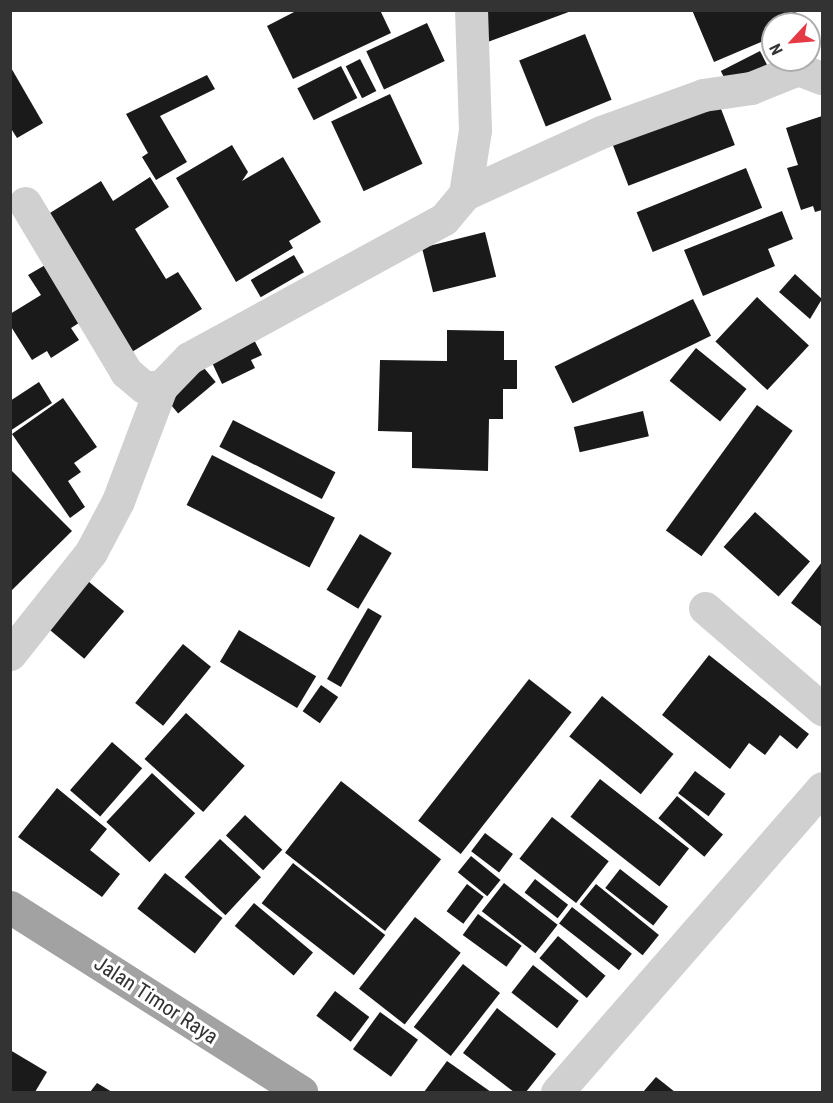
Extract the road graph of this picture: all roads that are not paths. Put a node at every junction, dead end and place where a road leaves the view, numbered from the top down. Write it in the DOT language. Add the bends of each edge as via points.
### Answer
graph roads {
  1 [pos="471,10"];
  2 [pos="822,78"];
  3 [pos="465,194"];
  4 [pos="25,203"];
  5 [pos="161,387"];
  6 [pos="705,608"];
  7 [pos="10,654"];
  8 [pos="822,709"];
  9 [pos="822,788"];
  10 [pos="10,907"];
  11 [pos="301,1092"];
  12 [pos="557,1092"];
  1 -- 3 [label="street" via="475,130"];
  2 -- 3 [label="street" via="798,69 751,88 703,95 601,132"];
  3 -- 5 [label="street" via="444,219 189,358"];
  4 -- 5 [label="street" via="126,372 144,387"];
  5 -- 7 [label="street" via="118,501 91,552"];
  6 -- 8 [label="street"];
  9 -- 12 [label="street"];
  10 -- 11 [label="highway, Jalan Timor Raya"];
}
